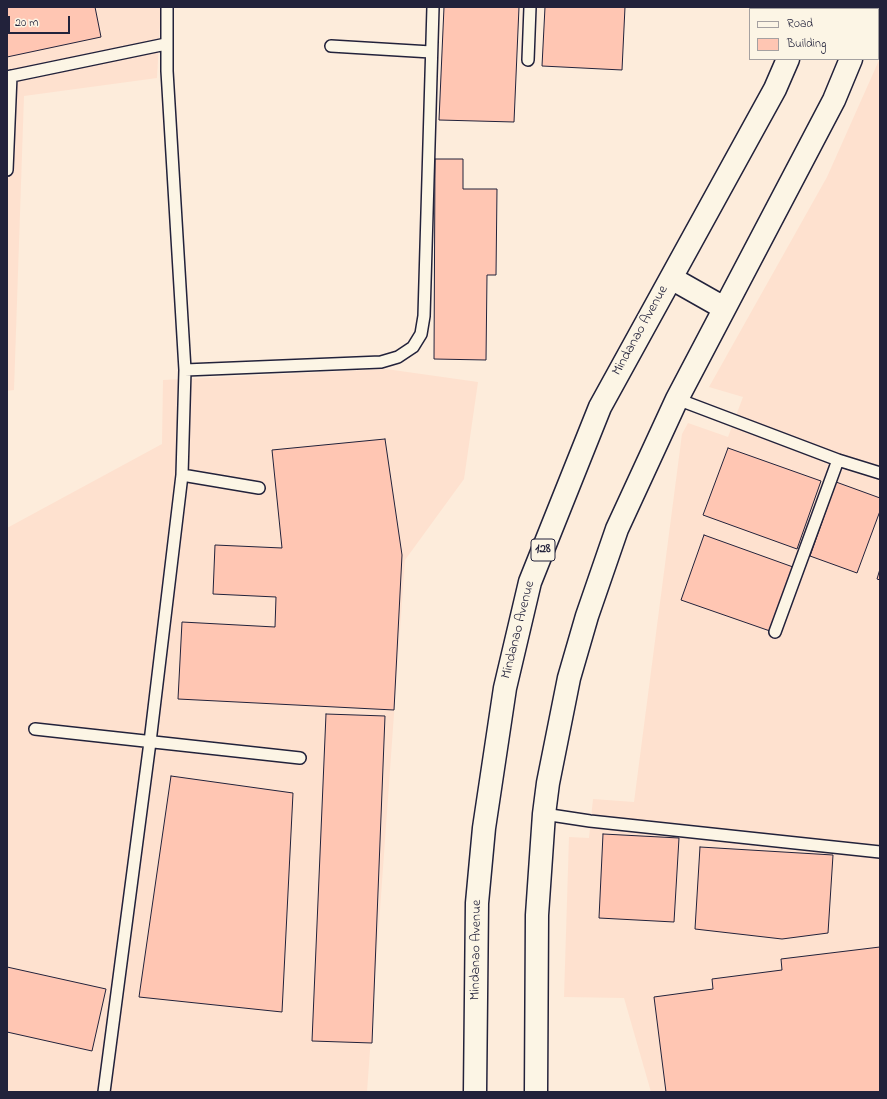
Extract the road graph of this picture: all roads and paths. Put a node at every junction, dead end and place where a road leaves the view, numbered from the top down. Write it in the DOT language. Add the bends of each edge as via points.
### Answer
graph roads {
  1 [pos="167,7"];
  2 [pos="433,7"];
  3 [pos="530,7"];
  4 [pos="166,44"];
  5 [pos="331,46"];
  6 [pos="431,52"];
  7 [pos="528,60"];
  8 [pos="788,60"];
  9 [pos="851,60"];
  10 [pos="9,76"];
  11 [pos="7,170"];
  12 [pos="671,278"];
  13 [pos="724,308"];
  14 [pos="185,370"];
  15 [pos="677,399"];
  16 [pos="838,460"];
  17 [pos="880,473"];
  18 [pos="182,475"];
  19 [pos="259,488"];
  20 [pos="775,632"];
  21 [pos="35,729"];
  22 [pos="150,742"];
  23 [pos="300,758"];
  24 [pos="544,814"];
  25 [pos="880,852"];
  26 [pos="104,1092"];
  27 [pos="475,1092"];
  28 [pos="536,1092"];
  1 -- 4 [label="lane"];
  2 -- 6 [label="lane"];
  3 -- 7 [label="lane"];
  4 -- 10 [label="lane"];
  4 -- 14 [label="lane"];
  5 -- 6 [label="lane"];
  6 -- 14 [label="lane" via="424,316 421,334 413,347 398,357 381,362"];
  8 -- 12 [label="main road, Mindanao Avenue / 128" via="775,89"];
  9 -- 13 [label="main road" via="834,100"];
  10 -- 11 [label="lane"];
  12 -- 13 [label="main road"];
  12 -- 27 [label="main road, Mindanao Avenue / 128" via="600,406 530,582 505,688 485,820 477,903"];
  13 -- 15 [label="main road"];
  14 -- 18 [label="lane"];
  15 -- 16 [label="lane"];
  15 -- 24 [label="main road" via="617,529 587,616 569,678"];
  16 -- 17 [label="lane"];
  16 -- 20 [label="lane"];
  18 -- 19 [label="lane"];
  18 -- 22 [label="lane"];
  21 -- 22 [label="lane"];
  22 -- 23 [label="lane"];
  22 -- 26 [label="lane"];
  24 -- 25 [label="lane"];
  24 -- 28 [label="main road" via="537,915"];
}
